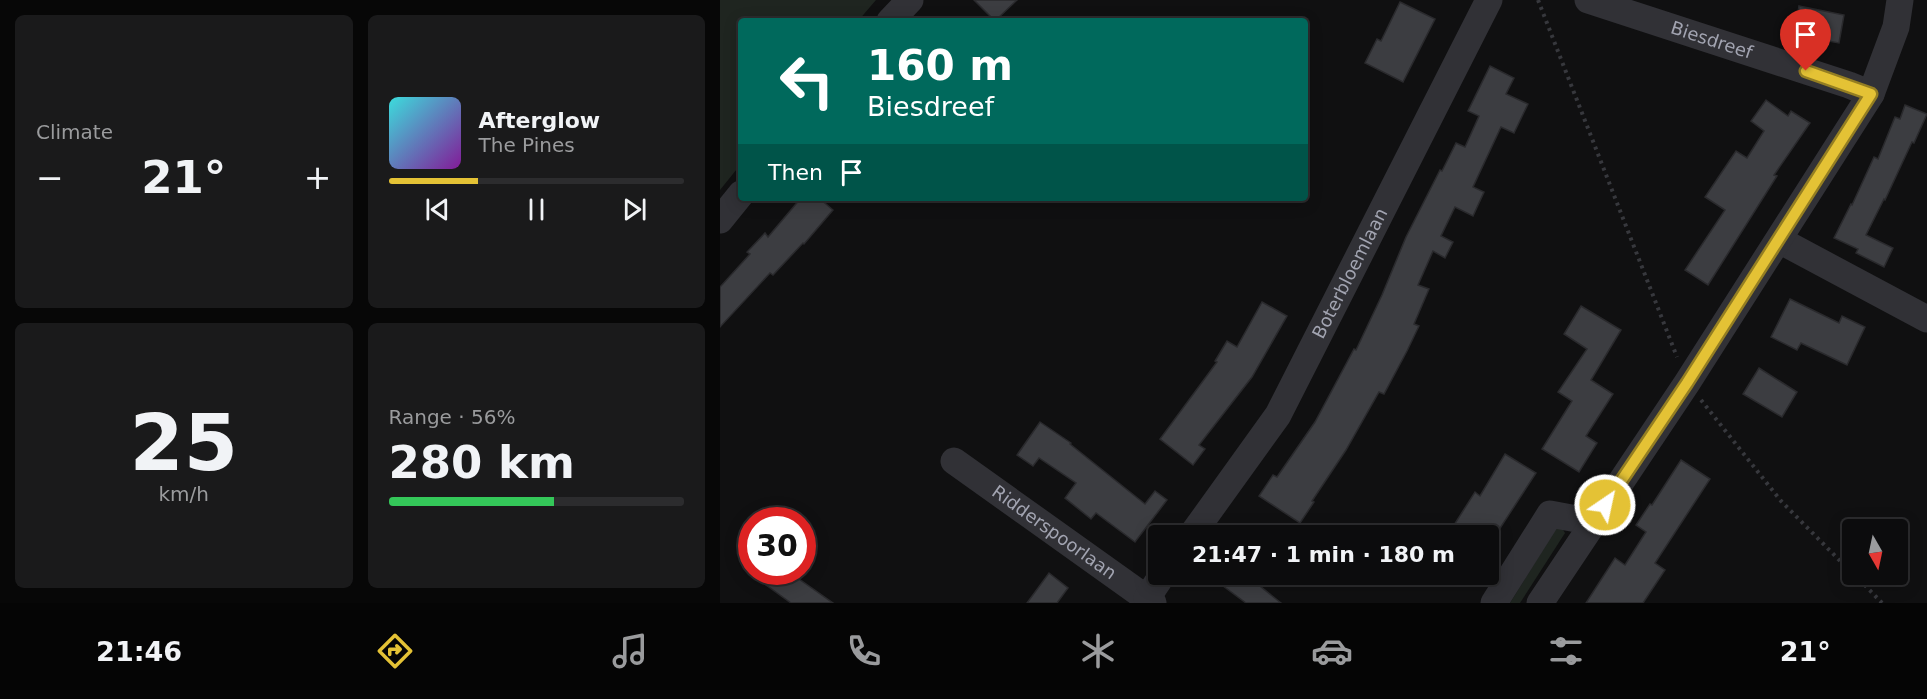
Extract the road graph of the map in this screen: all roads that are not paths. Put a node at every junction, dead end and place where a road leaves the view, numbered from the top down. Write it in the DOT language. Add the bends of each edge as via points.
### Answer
graph roads {
  1 [pos="910,0"];
  2 [pos="1489,0"];
  3 [pos="1588,0"];
  4 [pos="1900,0"];
  5 [pos="893,18"];
  6 [pos="1871,94"];
  7 [pos="738,198"];
  8 [pos="720,220"];
  9 [pos="1779,240"];
  10 [pos="1927,319"];
  11 [pos="954,461"];
  12 [pos="1593,522"];
  13 [pos="1199,525"];
  14 [pos="1158,585"];
  15 [pos="1150,601"];
  16 [pos="1494,603"];
  17 [pos="1540,603"];
  1 -- 5 [label="street"];
  2 -- 13 [label="street, Boterbloemlaan" via="1278,415"];
  3 -- 6 [label="street, Biesdreef"];
  4 -- 6 [label="street" via="1896,27"];
  6 -- 9 [label="street"];
  7 -- 8 [label="street"];
  9 -- 10 [label="street"];
  9 -- 12 [label="street"];
  11 -- 15 [label="street, Ridderspoorlaan"];
  12 -- 16 [label="street" via="1550,514"];
  12 -- 17 [label="street"];
  14 -- 15 [label="street"];
}
